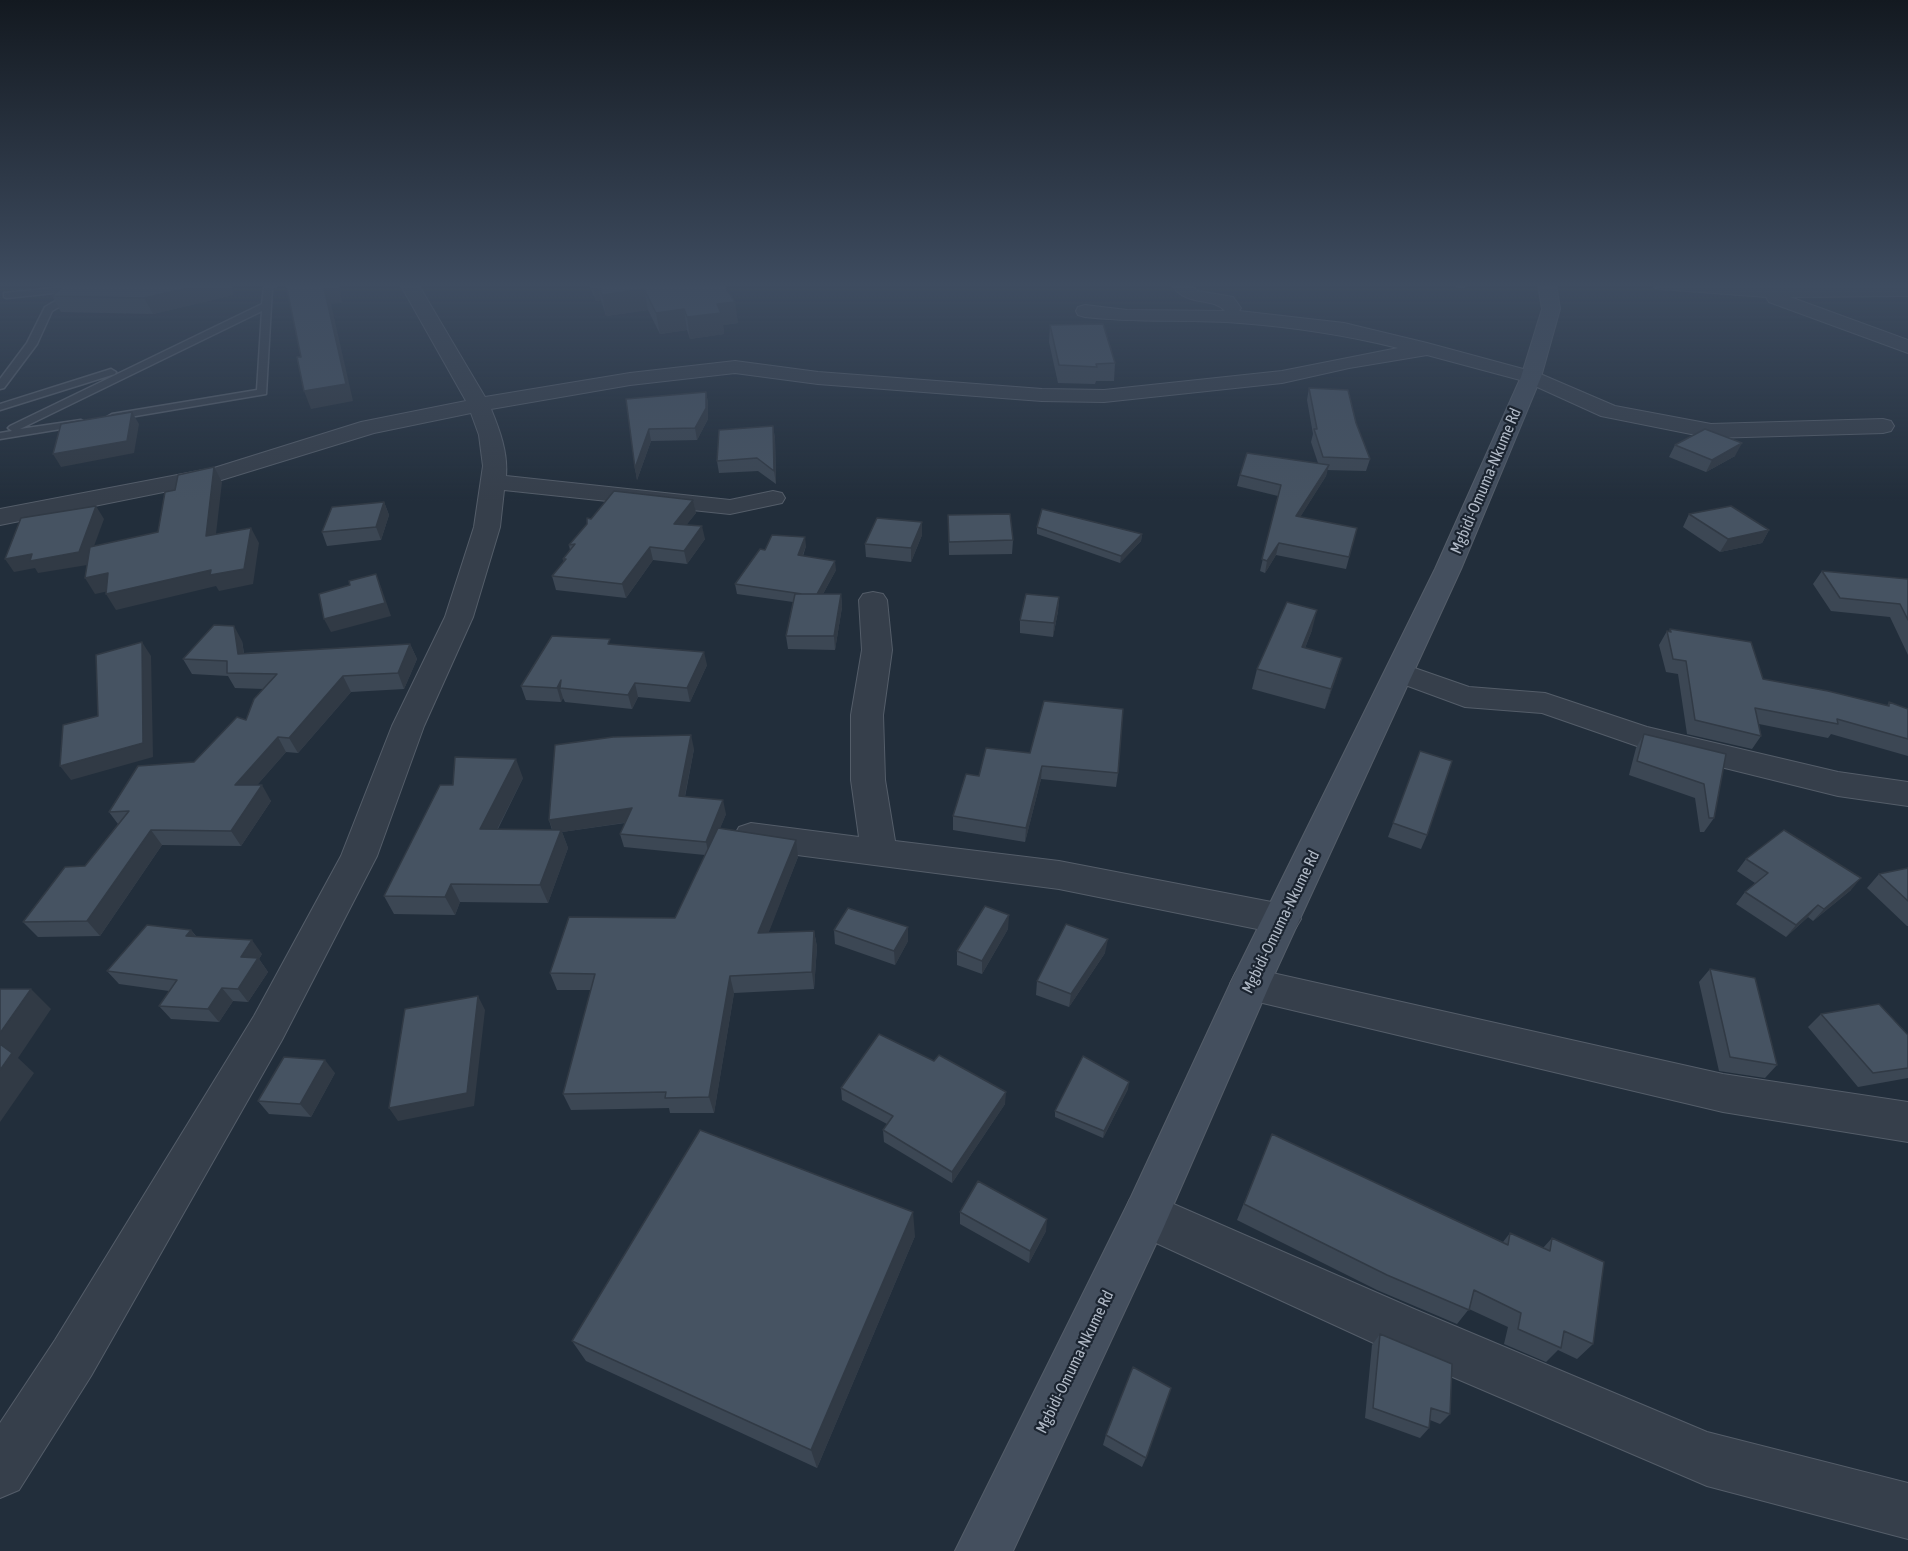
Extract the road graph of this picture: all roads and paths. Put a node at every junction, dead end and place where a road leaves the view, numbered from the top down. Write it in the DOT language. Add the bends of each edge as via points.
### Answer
graph roads {
  1 [pos="23,356"];
  2 [pos="162,356"];
  3 [pos="163,356"];
  4 [pos="264,356"];
  5 [pos="451,356"];
  6 [pos="1383,356"];
  7 [pos="1454,356"];
  8 [pos="1537,356"];
  9 [pos="1531,377"];
  10 [pos="0,386"];
  11 [pos="479,405"];
  12 [pos="0,407"];
  13 [pos="1882,426"];
  14 [pos="0,435"];
  15 [pos="494,482"];
  16 [pos="773,498"];
  17 [pos="0,518"];
  18 [pos="873,600"];
  19 [pos="1400,672"];
  20 [pos="1908,794"];
  21 [pos="741,834"];
  22 [pos="879,852"];
  23 [pos="1282,919"];
  24 [pos="1250,984"];
  25 [pos="1908,1122"];
  26 [pos="1146,1215"];
  27 [pos="0,1471"];
  28 [pos="1908,1511"];
  29 [pos="983,1551"];
  1 -- 10 [label="lane"];
  2 -- 12 [label="lane"];
  3 -- 14 [label="lane"];
  4 -- 14 [label="lane" via="262,392"];
  5 -- 11 [label="street"];
  6 -- 11 [label="street" via="1281,377 1104,396 818,378 735,367 630,379"];
  7 -- 9 [label="street"];
  8 -- 9 [label="street, Mgbidi-Omuma-Nkume Rd"];
  9 -- 13 [label="street" via="1609,411 1711,431"];
  9 -- 19 [label="street, Mgbidi-Omuma-Nkume Rd"];
  11 -- 15 [label="street" via="490,435"];
  11 -- 17 [label="street" via="369,427 218,474"];
  15 -- 16 [label="street" via="730,507"];
  15 -- 27 [label="street" via="487,527 459,617 408,726 359,856 262,1038 73,1358"];
  18 -- 22 [label="street" via="877,650 867,714 868,780"];
  19 -- 20 [label="street" via="1465,697 1545,703 1640,736 1838,784"];
  19 -- 23 [label="street, Mgbidi-Omuma-Nkume Rd"];
  21 -- 22 [label="street"];
  22 -- 23 [label="street" via="1059,875"];
  23 -- 24 [label="street, Mgbidi-Omuma-Nkume Rd"];
  24 -- 25 [label="street" via="1723,1093"];
  24 -- 26 [label="street, Mgbidi-Omuma-Nkume Rd"];
  26 -- 28 [label="street" via="1707,1459"];
  26 -- 29 [label="street, Mgbidi-Omuma-Nkume Rd"];
}
